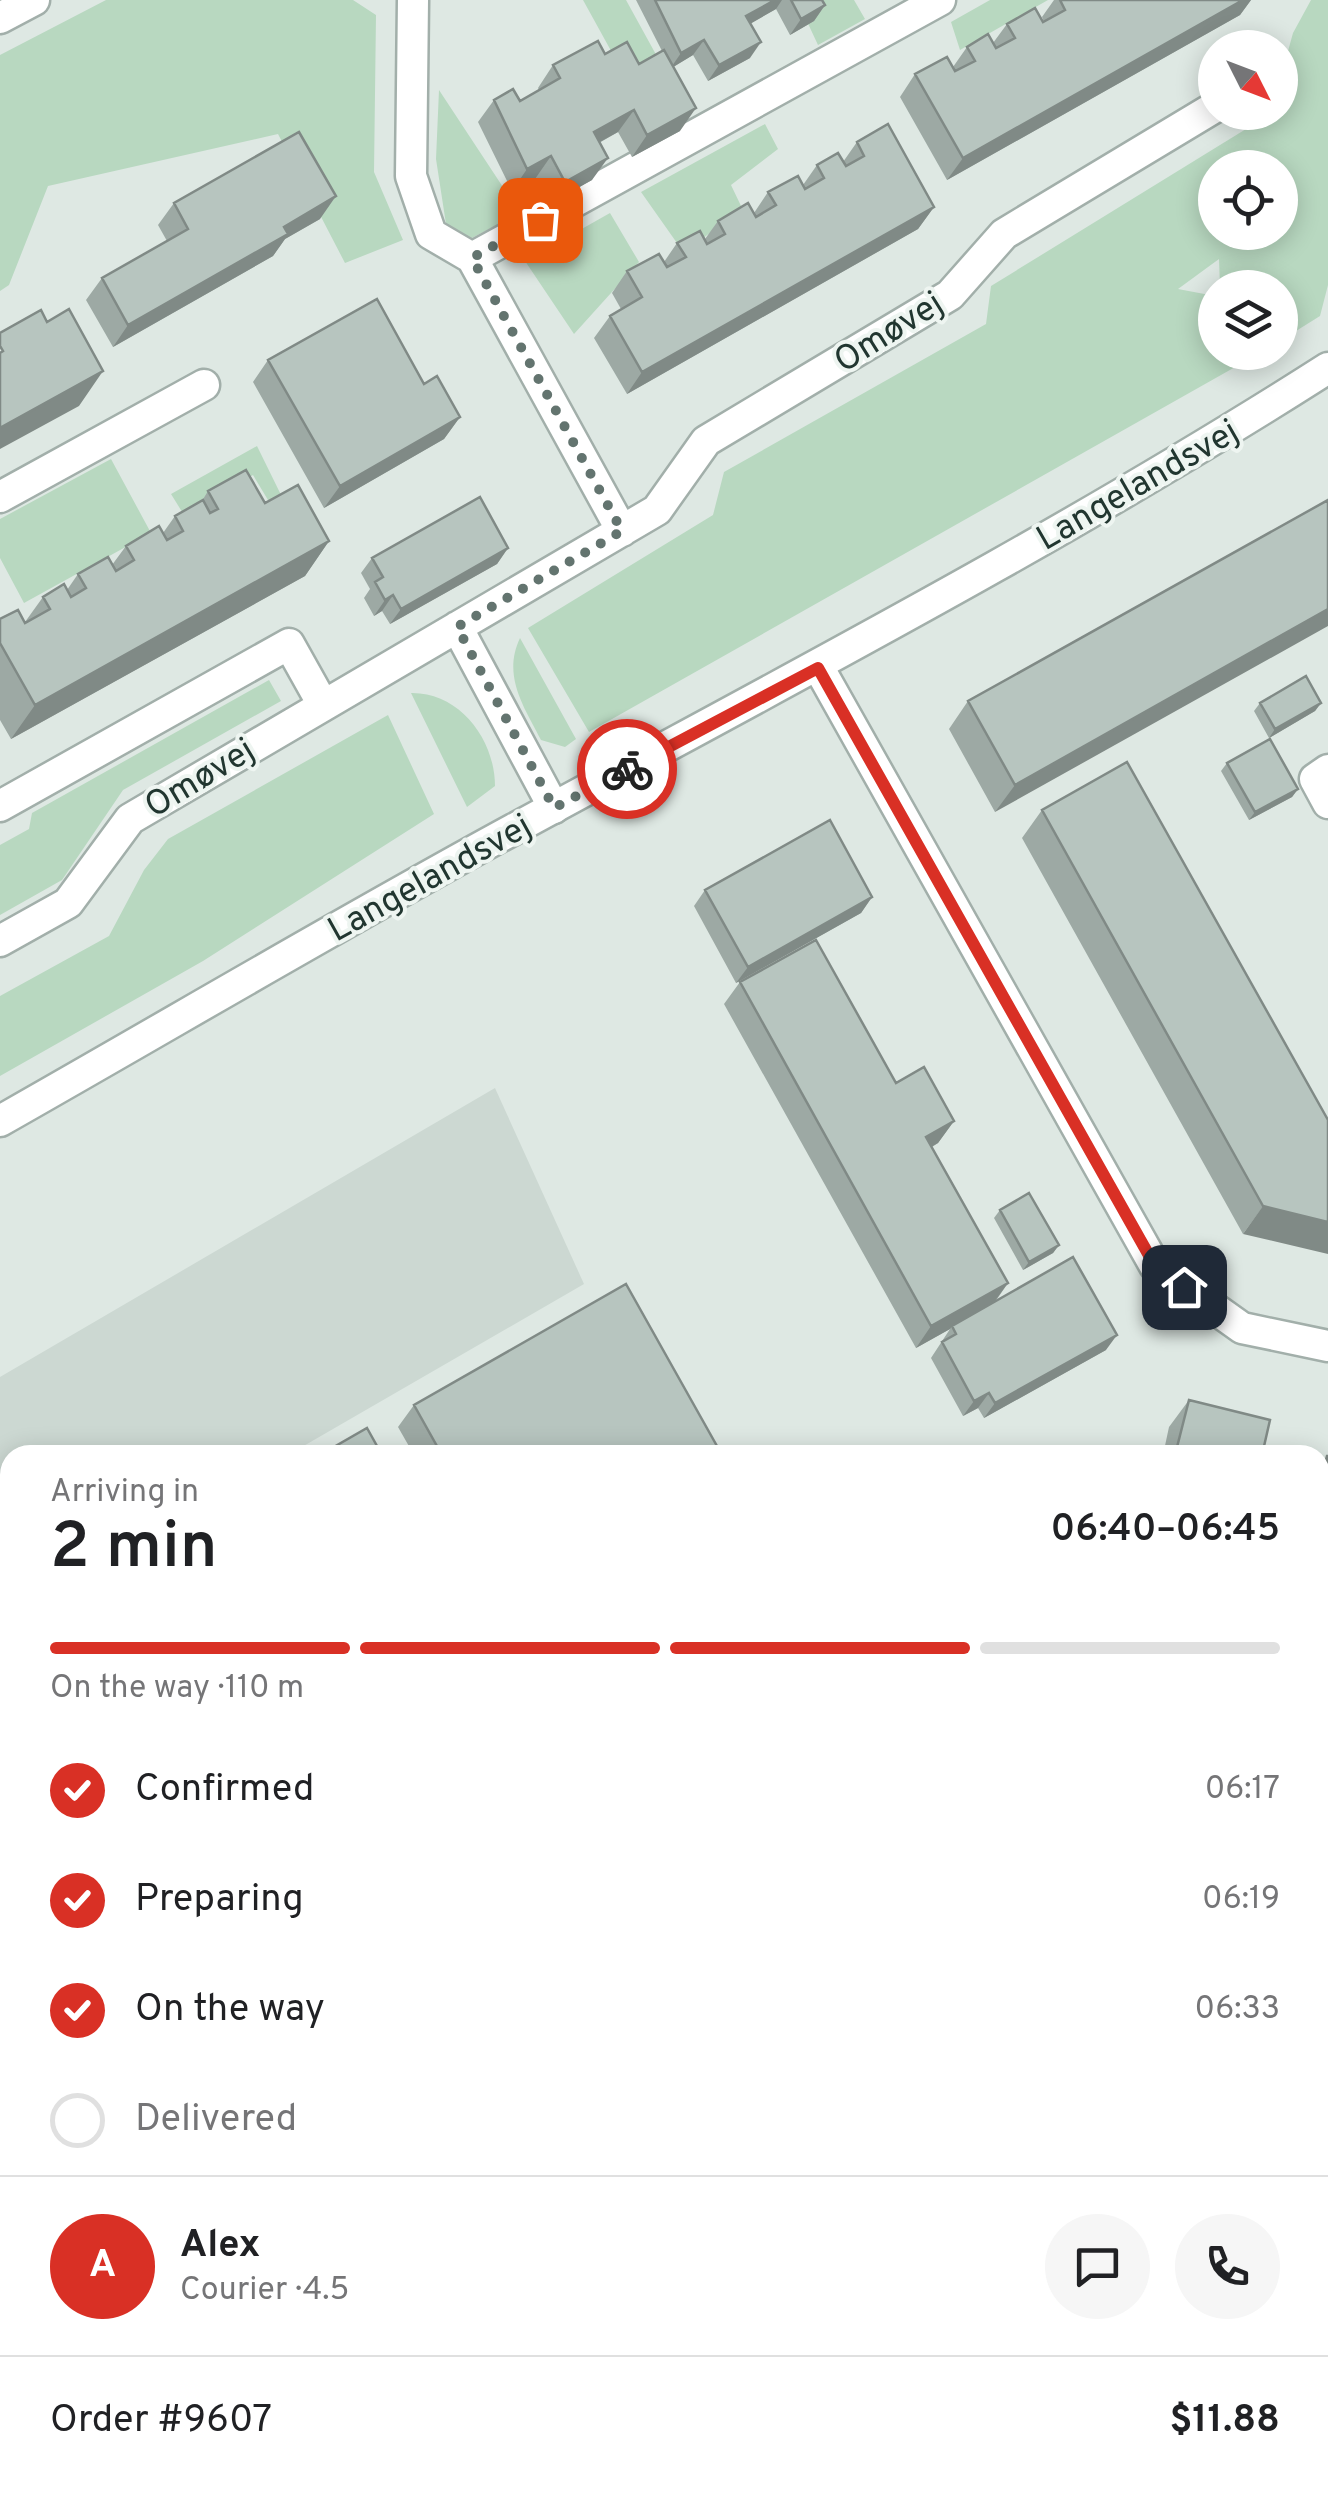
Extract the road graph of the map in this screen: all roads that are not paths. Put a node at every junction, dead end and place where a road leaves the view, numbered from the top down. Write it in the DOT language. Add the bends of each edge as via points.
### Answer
graph roads {
  1 [pos="34,0"];
  2 [pos="412,0"];
  3 [pos="940,0"];
  4 [pos="0,18"];
  5 [pos="1198,117"];
  6 [pos="472,258"];
  7 [pos="1328,368"];
  8 [pos="204,385"];
  9 [pos="0,497"];
  10 [pos="622,531"];
  11 [pos="457,627"];
  12 [pos="818,668"];
  13 [pos="322,704"];
  14 [pos="1328,770"];
  15 [pos="1328,803"];
  16 [pos="0,806"];
  17 [pos="554,808"];
  18 [pos="0,941"];
  19 [pos="0,1121"];
  20 [pos="1328,1346"];
  1 -- 4 [label="street"];
  2 -- 6 [label="street" via="411,176 430,234"];
  3 -- 6 [label="street"];
  5 -- 10 [label="street, Omøvej" via="1004,234 950,295 706,441 657,510"];
  6 -- 10 [label="street"];
  7 -- 12 [label="street, Langelandsvej" via="1206,446"];
  8 -- 9 [label="street"];
  10 -- 11 [label="street, Omøvej"];
  11 -- 13 [label="street, Omøvej"];
  11 -- 17 [label="street"];
  12 -- 17 [label="street, Langelandsvej"];
  12 -- 20 [label="street" via="1155,1266 1242,1328"];
  13 -- 16 [label="street, Omøvej" via="288,644"];
  13 -- 18 [label="street, Omøvej" via="130,819 68,903"];
  14 -- 15 [label="street" via="1315,778"];
  17 -- 19 [label="street, Langelandsvej"];
}
